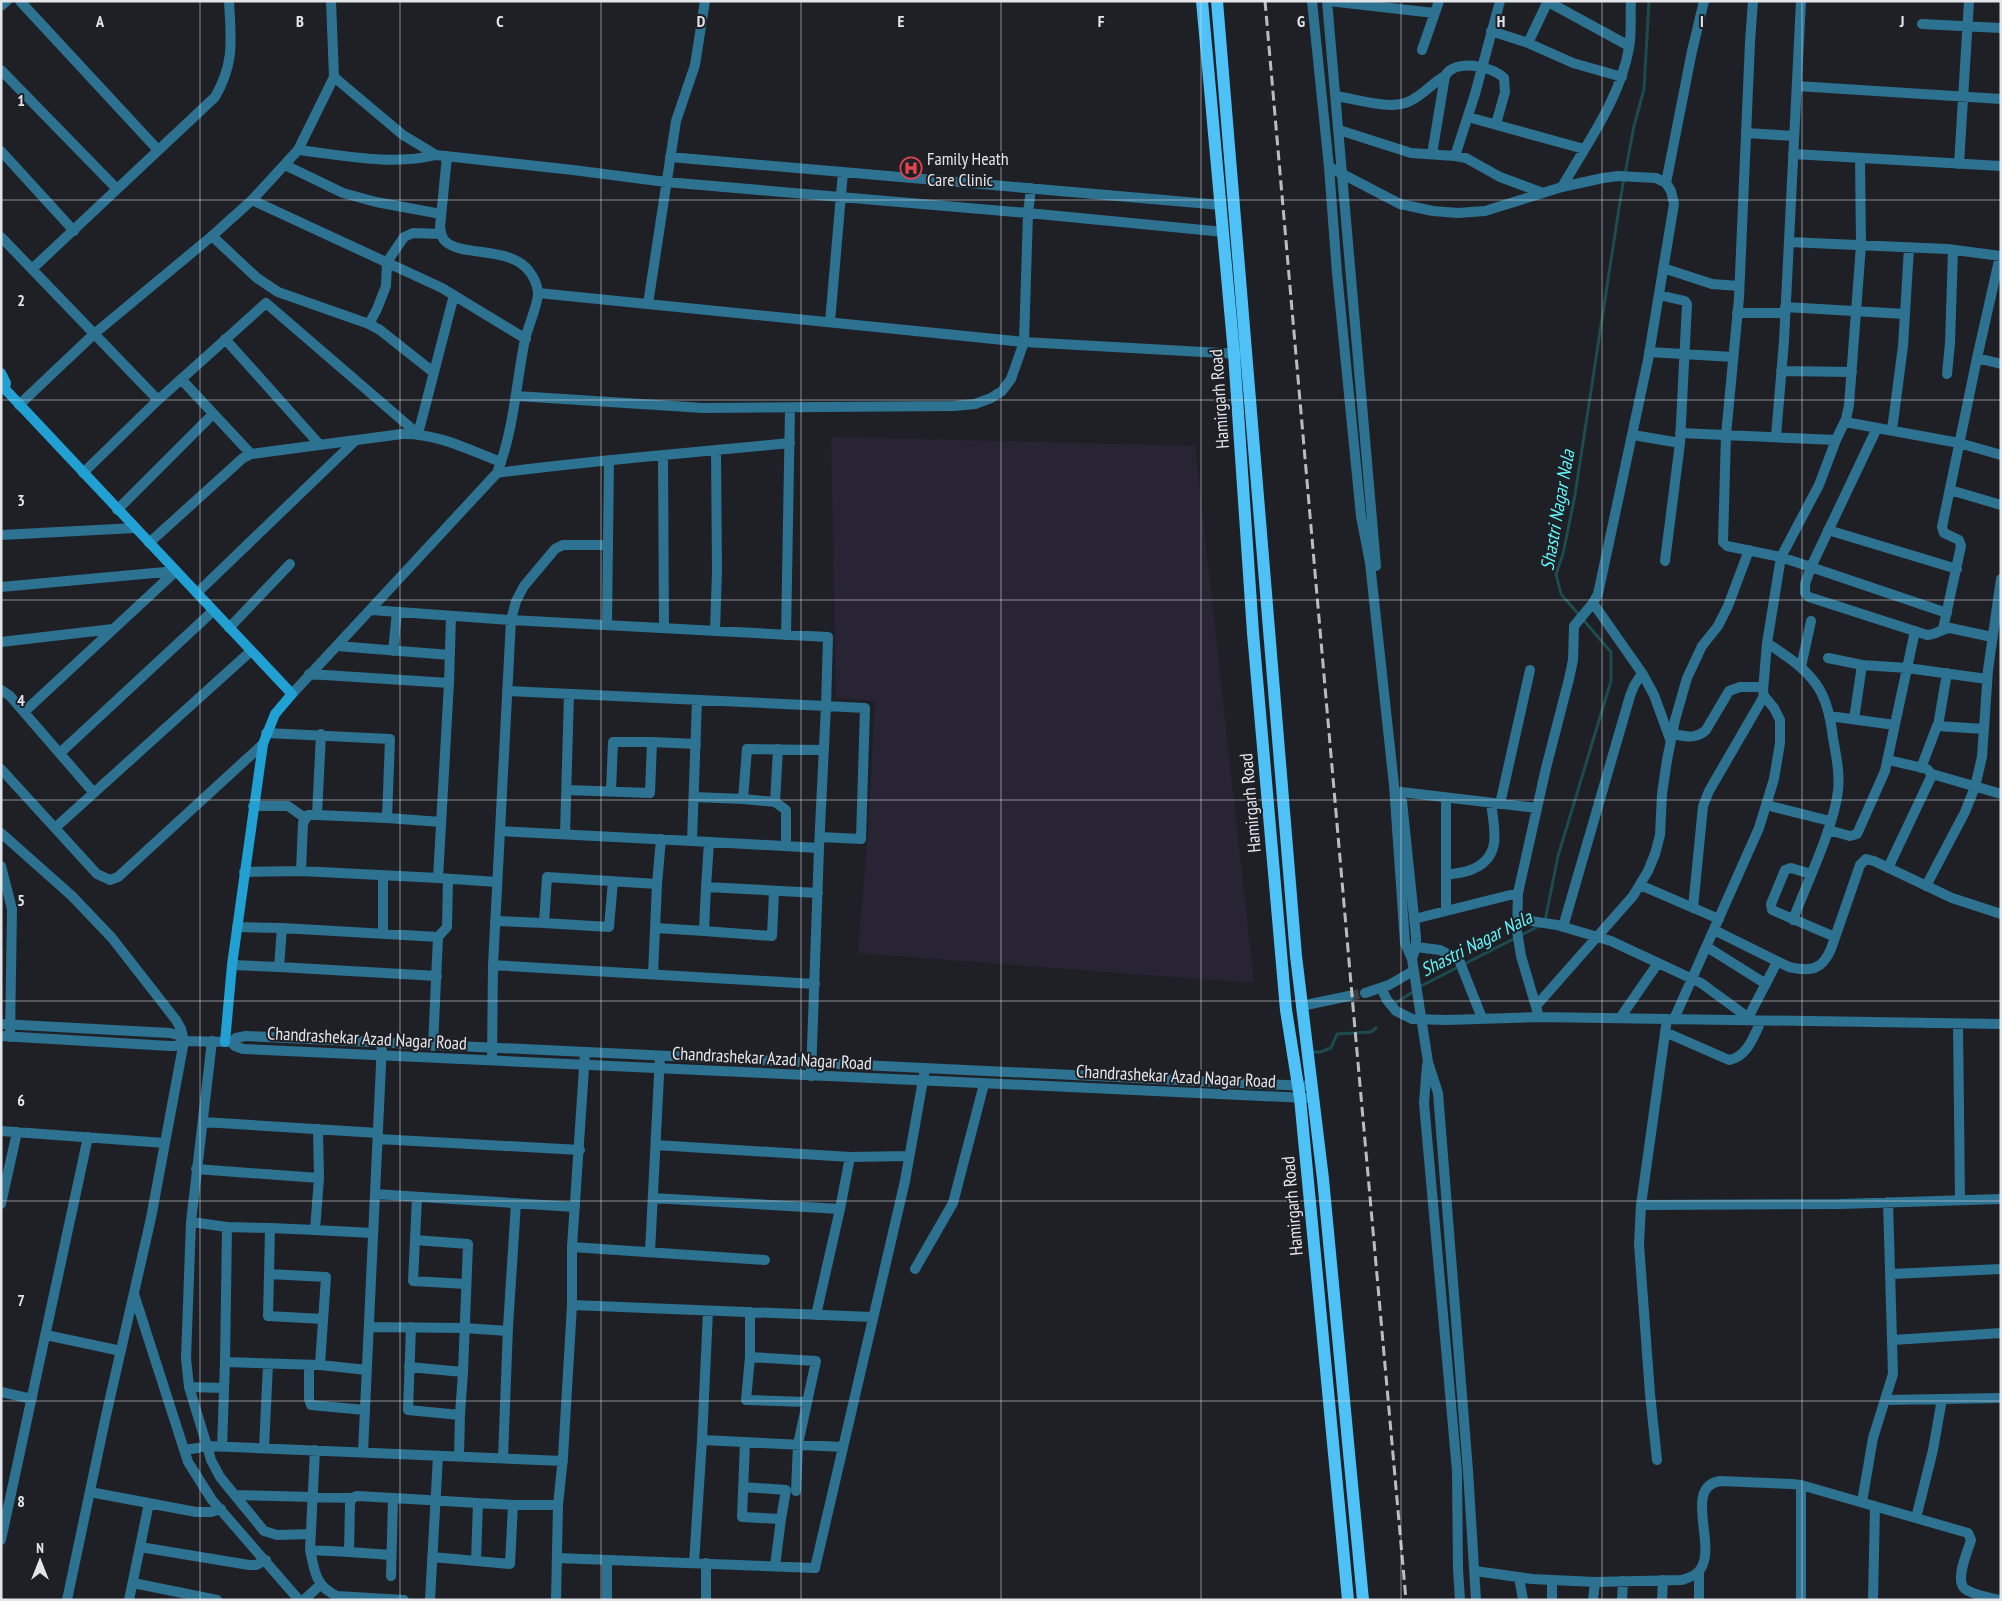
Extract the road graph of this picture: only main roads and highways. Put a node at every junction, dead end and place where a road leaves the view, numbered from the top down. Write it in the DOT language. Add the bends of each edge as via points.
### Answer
graph roads {
  1 [pos="1202,1"];
  2 [pos="1217,1"];
  3 [pos="1240,354"];
  4 [pos="1,373"];
  5 [pos="3,389"];
  6 [pos="228,1042"];
  7 [pos="1348,1600"];
  8 [pos="1363,1600"];
  1 -- 3 [label="main road, Hamirgarh Road" via="1221,205"];
  2 -- 3 [label="main road, Hamirgarh Road" via="1235,203"];
  3 -- 7 [label="main road, Hamirgarh Road" via="1253,633 1285,1000 1299,1092"];
  3 -- 8 [label="main road, Hamirgarh Road" via="1301,1006 1323,1179"];
  4 -- 5 [label="main road" via="6,382"];
  5 -- 6 [label="main road" via="292,694 275,714 263,744 232,966"];
}
